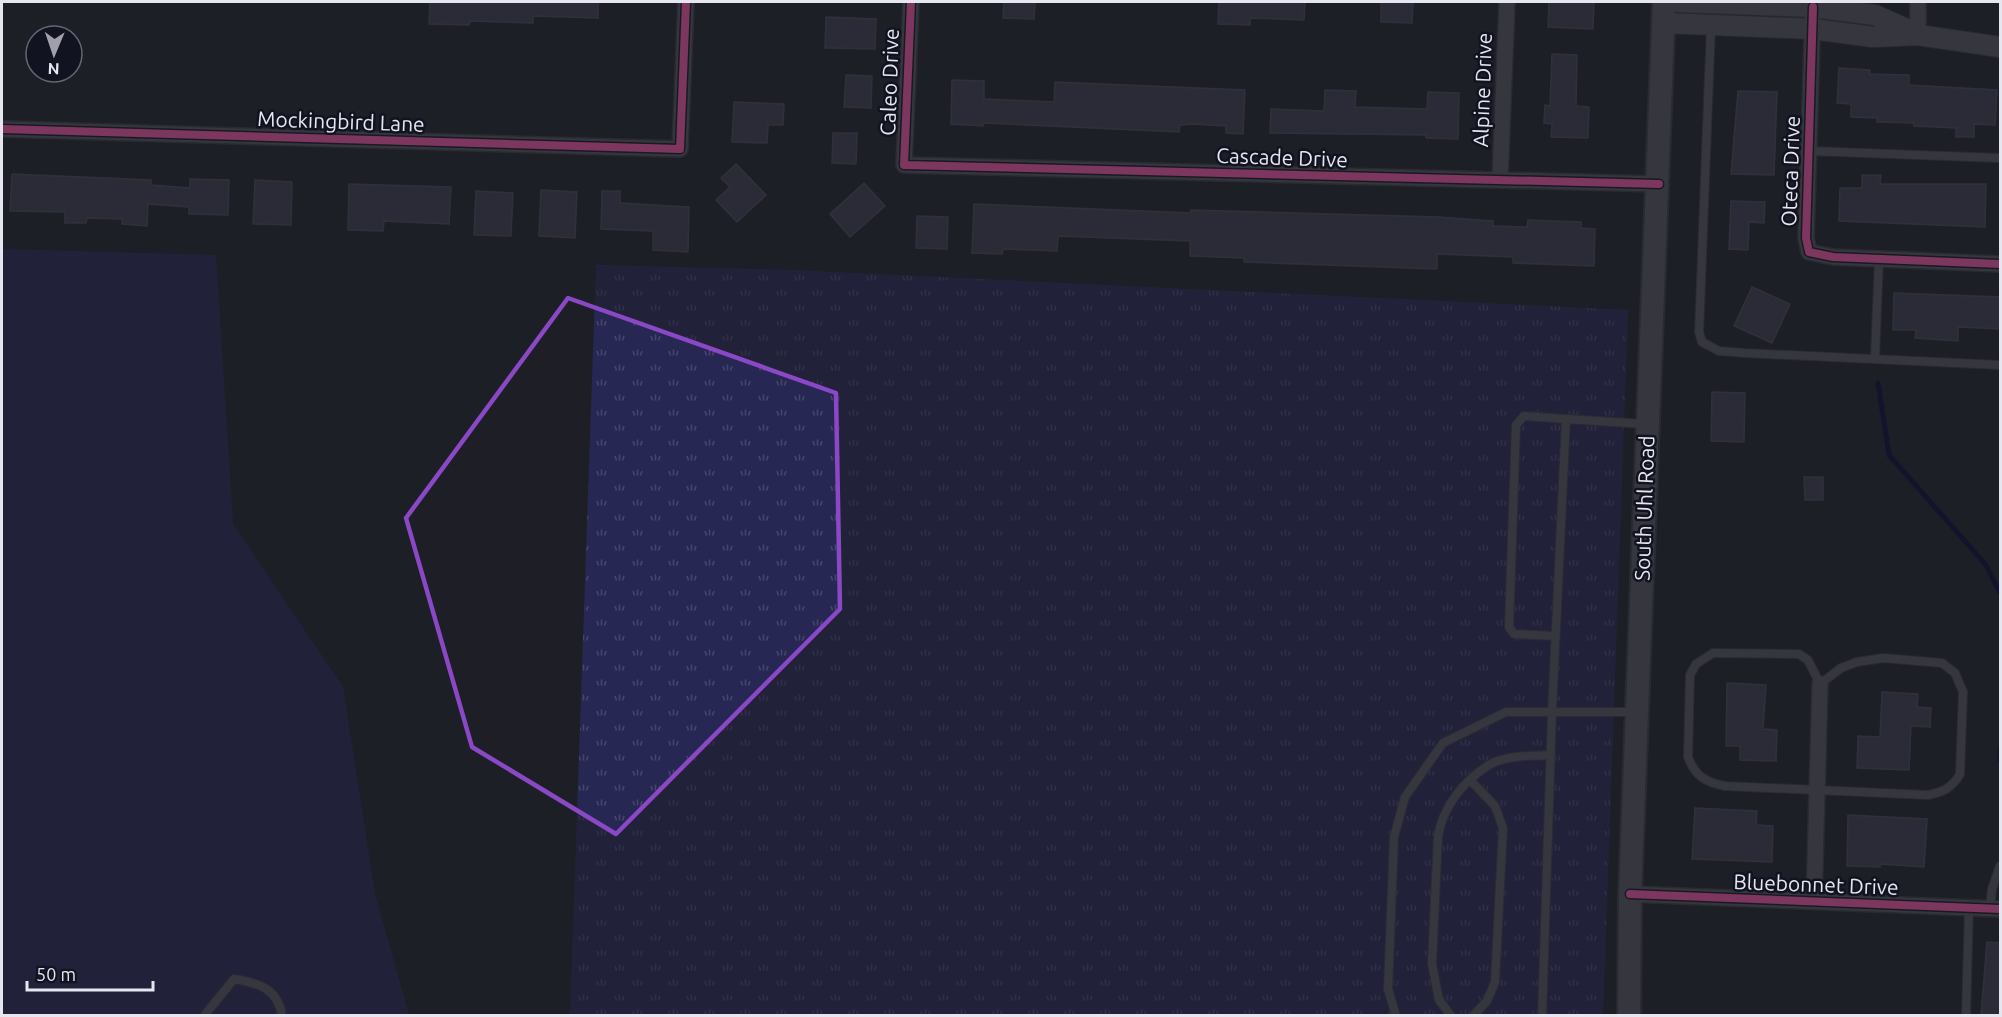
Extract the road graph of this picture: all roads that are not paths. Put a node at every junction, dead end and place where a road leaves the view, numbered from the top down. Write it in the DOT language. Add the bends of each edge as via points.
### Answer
graph roads {
  1 [pos="686,2"];
  2 [pos="911,2"];
  3 [pos="1507,2"];
  4 [pos="1679,2"];
  5 [pos="1918,2"];
  6 [pos="1808,5"];
  7 [pos="1664,12"];
  8 [pos="1711,25"];
  9 [pos="1813,29"];
  10 [pos="1918,35"];
  11 [pos="2001,47"];
  12 [pos="2,129"];
  13 [pos="1809,151"];
  14 [pos="2001,158"];
  15 [pos="904,165"];
  16 [pos="1500,180"];
  17 [pos="1659,184"];
  18 [pos="1879,259"];
  19 [pos="2001,264"];
  20 [pos="1875,358"];
  21 [pos="2001,365"];
  22 [pos="1566,419"];
  23 [pos="1647,424"];
  24 [pos="1555,636"];
  25 [pos="1820,684"];
  26 [pos="1552,712"];
  27 [pos="1637,712"];
  28 [pos="1550,755"];
  29 [pos="1471,781"];
  30 [pos="1817,790"];
  31 [pos="2001,866"];
  32 [pos="1630,894"];
  33 [pos="1814,902"];
  34 [pos="1969,908"];
  35 [pos="1995,909"];
  36 [pos="204,1016"];
  37 [pos="282,1016"];
  38 [pos="1396,1016"];
  39 [pos="1451,1016"];
  40 [pos="1473,1016"];
  41 [pos="1542,1016"];
  42 [pos="1629,1016"];
  43 [pos="1966,1016"];
  1 -- 12 [label="street, Mockingbird Lane" via="680,149"];
  2 -- 15 [label="street, Caleo Drive"];
  3 -- 16 [label="street, Alpine Drive"];
  4 -- 6 [label="street"];
  5 -- 10 [label="street"];
  6 -- 9 [label="street, Oteca Drive"];
  6 -- 10 [label="street" via="1875,15"];
  7 -- 8 [label="street"];
  7 -- 17 [label="main road, South Uhl Road"];
  8 -- 9 [label="street"];
  8 -- 20 [label="lane" via="1699,332 1702,342 1719,351"];
  9 -- 10 [label="street" via="1873,37"];
  9 -- 13 [label="street, Oteca Drive"];
  10 -- 11 [label="street"];
  13 -- 14 [label="lane"];
  13 -- 18 [label="street, Oteca Drive" via="1809,252"];
  15 -- 16 [label="street, Cascade Drive"];
  16 -- 17 [label="street, Cascade Drive"];
  17 -- 23 [label="main road, South Uhl Road"];
  18 -- 19 [label="street, Oteca Drive"];
  18 -- 20 [label="lane"];
  20 -- 21 [label="lane"];
  22 -- 23 [label="lane"];
  22 -- 24 [label="lane"];
  22 -- 24 [label="lane" via="1524,416 1516,425 1509,627 1514,634"];
  23 -- 27 [label="main road, South Uhl Road"];
  24 -- 26 [label="lane"];
  25 -- 30 [label="street"];
  25 -- 30 [label="lane" via="1808,660 1799,654 1713,653 1696,664 1690,675 1688,757 1700,778 1725,786"];
  25 -- 30 [label="lane" via="1840,668 1857,662 1883,658 1942,663 1961,683 1963,704 1960,774 1943,792 1928,795"];
  26 -- 27 [label="lane"];
  26 -- 28 [label="lane"];
  26 -- 38 [label="lane" via="1506,712 1443,743 1405,797 1394,837 1388,989"];
  27 -- 32 [label="main road, South Uhl Road"];
  28 -- 29 [label="lane" via="1518,757 1490,765"];
  28 -- 41 [label="lane"];
  29 -- 39 [label="lane" via="1452,798 1441,816 1438,836 1432,964 1439,1000"];
  29 -- 40 [label="lane" via="1495,806 1503,828 1495,982 1487,1001"];
  30 -- 33 [label="street"];
  31 -- 35 [label="lane" via="1992,890"];
  32 -- 33 [label="street, Bluebonnet Drive"];
  32 -- 42 [label="main road, South Uhl Road"];
  33 -- 34 [label="street, Bluebonnet Drive"];
  34 -- 35 [label="street, Bluebonnet Drive"];
  34 -- 43 [label="lane"];
  36 -- 37 [label="lane" via="234,979 261,984 280,1003"];
}
